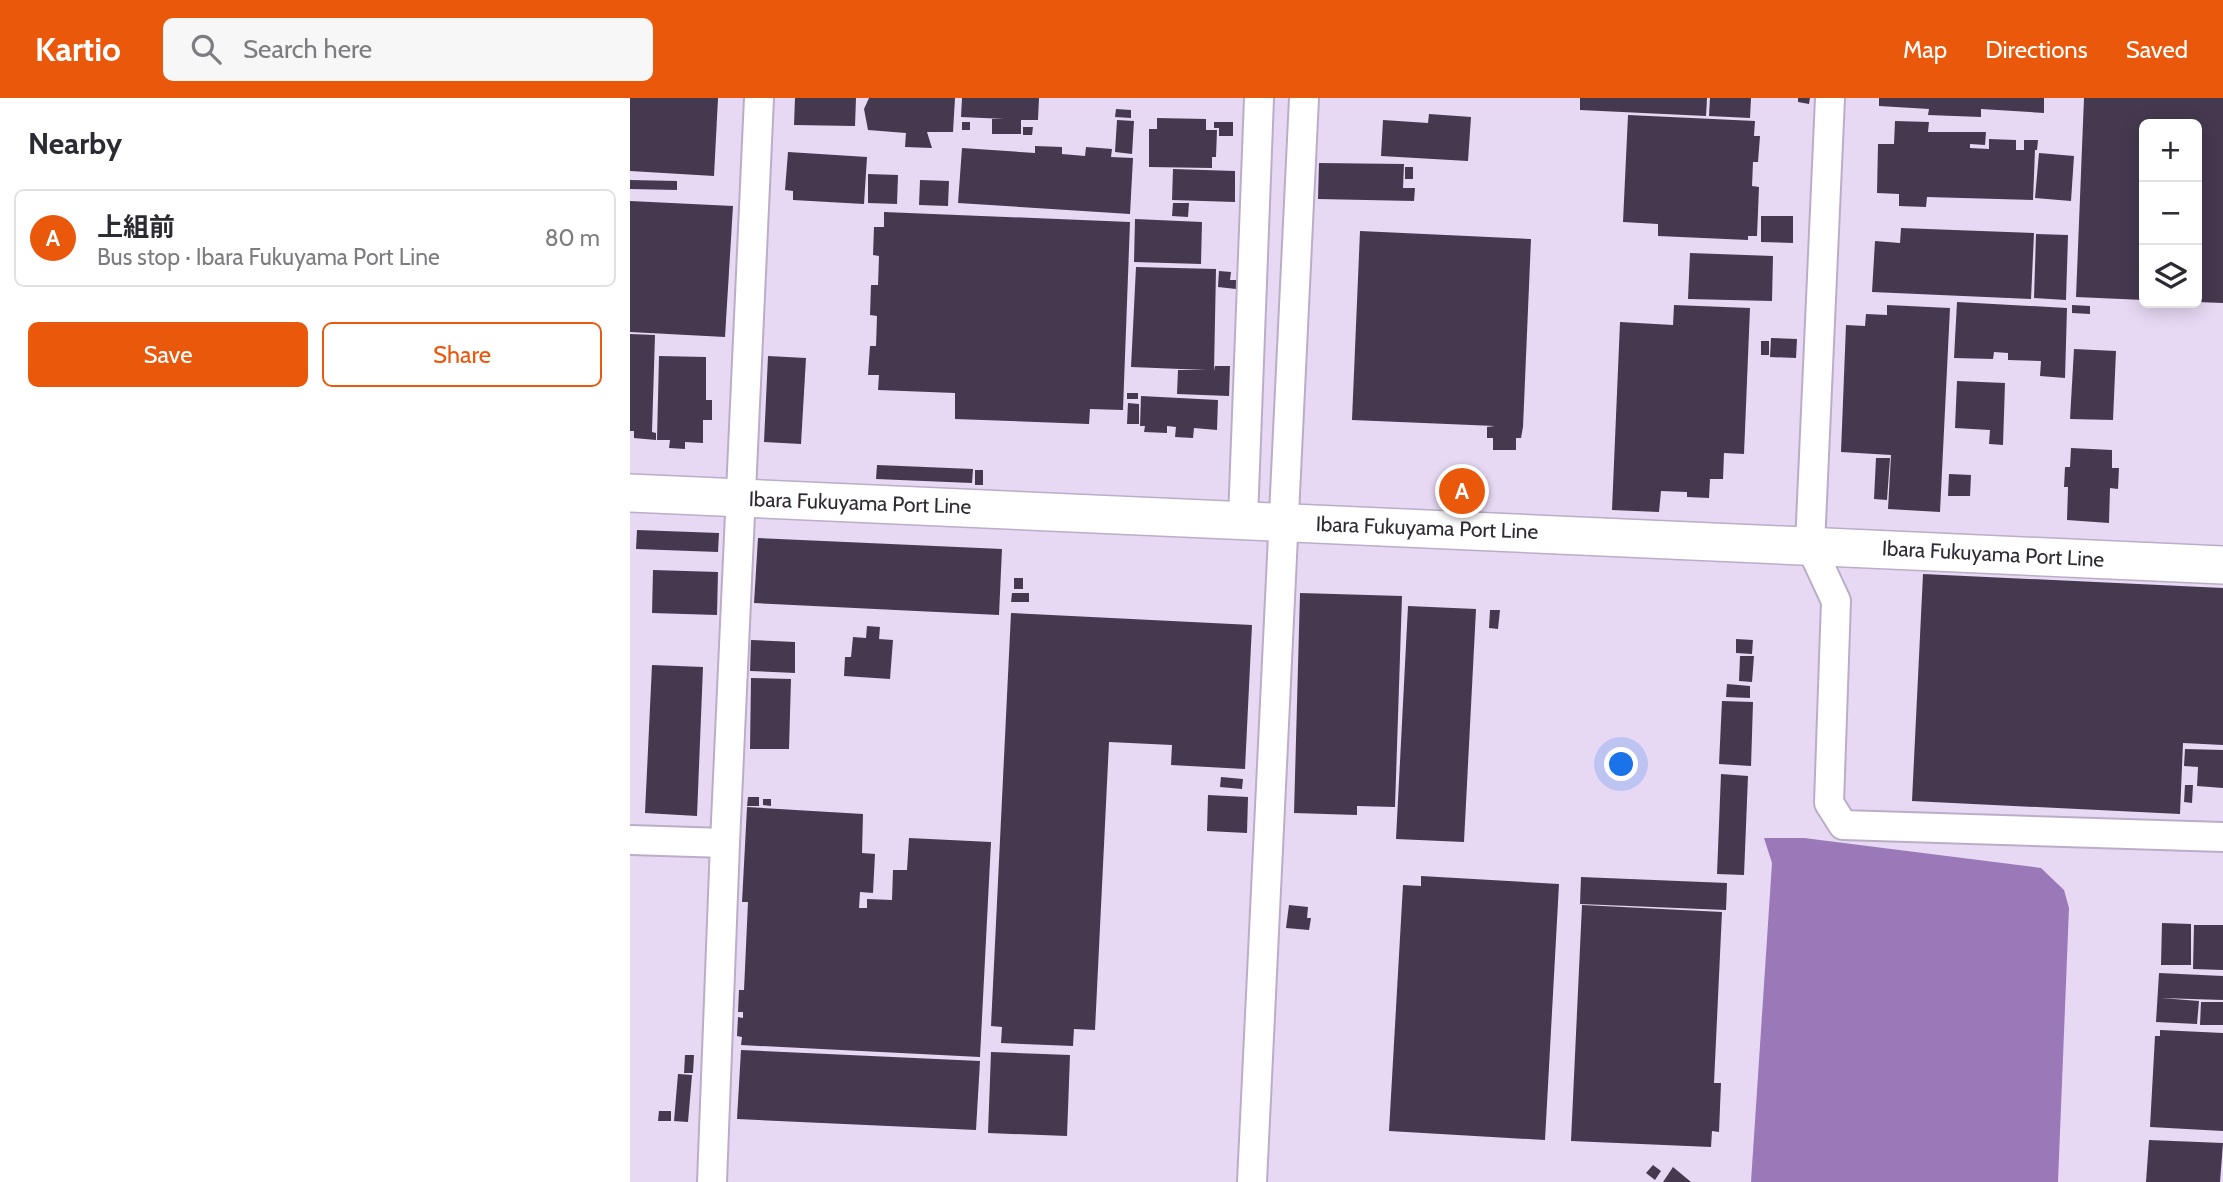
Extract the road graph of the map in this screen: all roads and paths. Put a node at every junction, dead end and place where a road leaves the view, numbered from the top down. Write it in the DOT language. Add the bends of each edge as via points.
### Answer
graph roads {
  1 [pos="760,98"];
  2 [pos="1259,98"];
  3 [pos="1304,98"];
  4 [pos="1830,98"];
  5 [pos="630,493"];
  6 [pos="741,498"];
  7 [pos="1243,519"];
  8 [pos="1284,522"];
  9 [pos="1810,545"];
  10 [pos="2223,565"];
  11 [pos="2223,837"];
  12 [pos="630,840"];
  13 [pos="725,843"];
  14 [pos="712,1182"];
  15 [pos="1252,1182"];
  1 -- 6 [label="street"];
  2 -- 7 [label="street"];
  3 -- 8 [label="street"];
  4 -- 9 [label="street"];
  5 -- 6 [label="main road, Ibara Fukuyama Port Line"];
  6 -- 7 [label="main road, Ibara Fukuyama Port Line"];
  6 -- 13 [label="street"];
  7 -- 8 [label="main road, Ibara Fukuyama Port Line"];
  8 -- 9 [label="main road, Ibara Fukuyama Port Line"];
  8 -- 15 [label="street"];
  9 -- 10 [label="main road, Ibara Fukuyama Port Line"];
  9 -- 11 [label="street" via="1836,601 1829,803 1843,825"];
  12 -- 13 [label="street"];
  13 -- 14 [label="street"];
}
